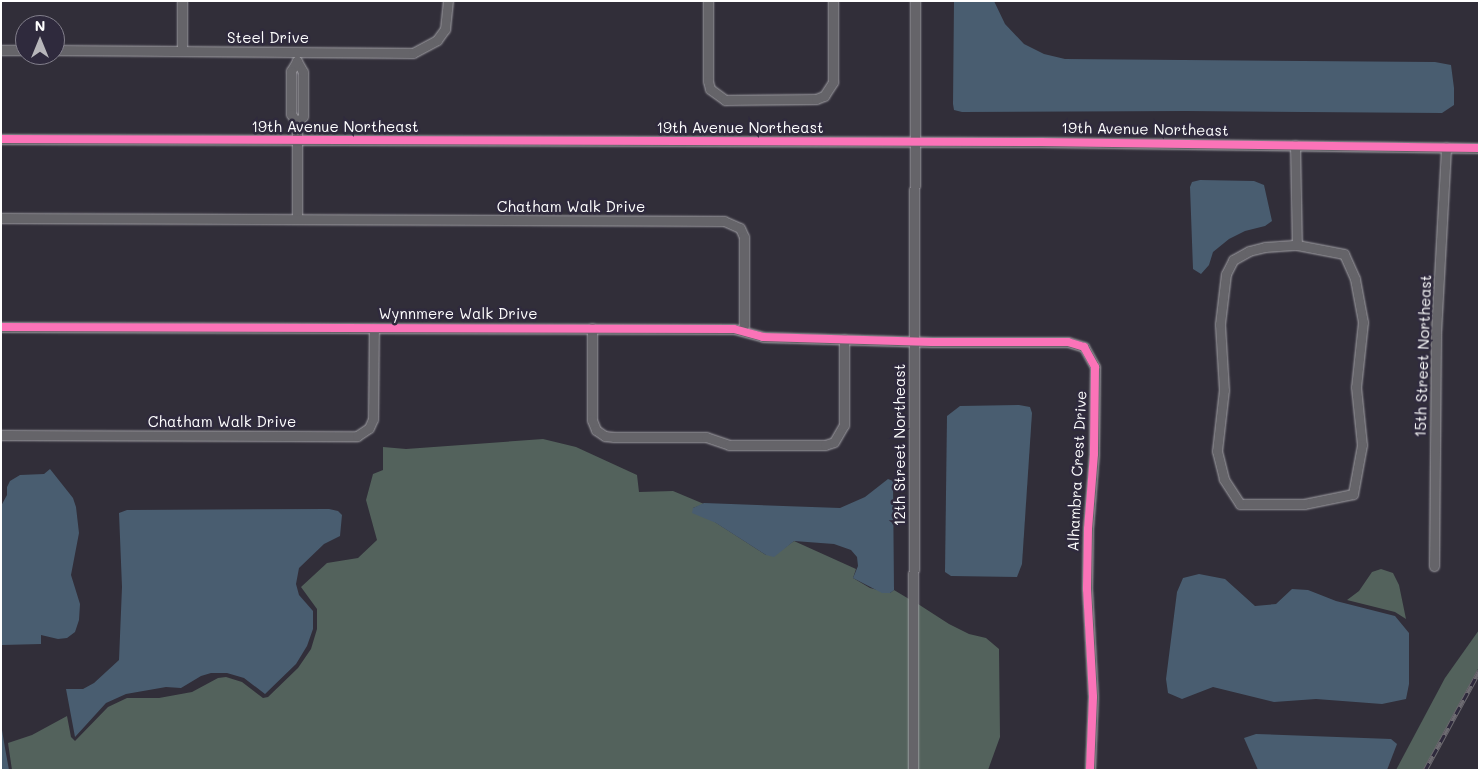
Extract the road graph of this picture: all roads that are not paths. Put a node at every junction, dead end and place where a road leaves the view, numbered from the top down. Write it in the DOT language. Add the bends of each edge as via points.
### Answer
graph roads {
  1 [pos="182,1"];
  2 [pos="448,1"];
  3 [pos="708,1"];
  4 [pos="833,1"];
  5 [pos="915,1"];
  6 [pos="1,50"];
  7 [pos="15,50"];
  8 [pos="65,50"];
  9 [pos="182,51"];
  10 [pos="297,52"];
  11 [pos="1,139"];
  12 [pos="297,141"];
  13 [pos="914,142"];
  14 [pos="1295,144"];
  15 [pos="1446,147"];
  16 [pos="1479,148"];
  17 [pos="1,218"];
  18 [pos="297,219"];
  19 [pos="1297,245"];
  20 [pos="1,327"];
  21 [pos="374,328"];
  22 [pos="592,328"];
  23 [pos="742,330"];
  24 [pos="844,339"];
  25 [pos="914,341"];
  26 [pos="1,435"];
  27 [pos="1434,566"];
  28 [pos="913,770"];
  29 [pos="1090,770"];
  1 -- 9 [label="street"];
  2 -- 10 [label="street, Steel Drive" via="445,29 437,40 412,53"];
  3 -- 4 [label="street" via="708,81 710,89 725,100 816,99 824,96 834,82"];
  5 -- 13 [label="street, 12th Street Northeast"];
  6 -- 7 [label="street"];
  8 -- 9 [label="street, Steel Drive"];
  9 -- 10 [label="street, Steel Drive"];
  10 -- 12 [label="street" via="297,62 303,72 304,116 297,123"];
  11 -- 12 [label="street, 19th Avenue Northeast"];
  12 -- 13 [label="street, 19th Avenue Northeast"];
  12 -- 18 [label="street"];
  13 -- 14 [label="street, 19th Avenue Northeast"];
  13 -- 25 [label="street, 12th Street Northeast"];
  14 -- 15 [label="street, 19th Avenue Northeast"];
  14 -- 19 [label="street"];
  15 -- 16 [label="street, 19th Avenue Northeast"];
  15 -- 27 [label="street, 15th Street Northeast" via="1436,333"];
  17 -- 18 [label="street, Chatham Walk Drive"];
  18 -- 23 [label="street, Chatham Walk Drive" via="724,221 740,228 744,237"];
  19 -- 19 [label="street" via="1249,251 1233,260 1226,274 1220,324 1224,390 1217,451 1224,479 1240,504 1304,504 1353,494 1362,445 1356,387 1363,322 1355,279 1344,254"];
  20 -- 21 [label="street, Wynnmere Walk Drive"];
  21 -- 22 [label="street, Wynnmere Walk Drive"];
  21 -- 26 [label="street, Chatham Walk Drive" via="373,419 369,428 357,436"];
  22 -- 23 [label="street, Wynnmere Walk Drive"];
  22 -- 24 [label="street" via="592,420 596,430 614,437 706,437 729,445 825,445 834,442 844,425"];
  23 -- 24 [label="street, Wynnmere Walk Drive" via="762,337"];
  24 -- 25 [label="street, Wynnmere Walk Drive"];
  25 -- 28 [label="street, 12th Street Northeast"];
  25 -- 29 [label="street, Alhambra Crest Drive" via="1068,342 1084,348 1091,356 1095,367 1095,422 1086,589 1093,697"];
}
